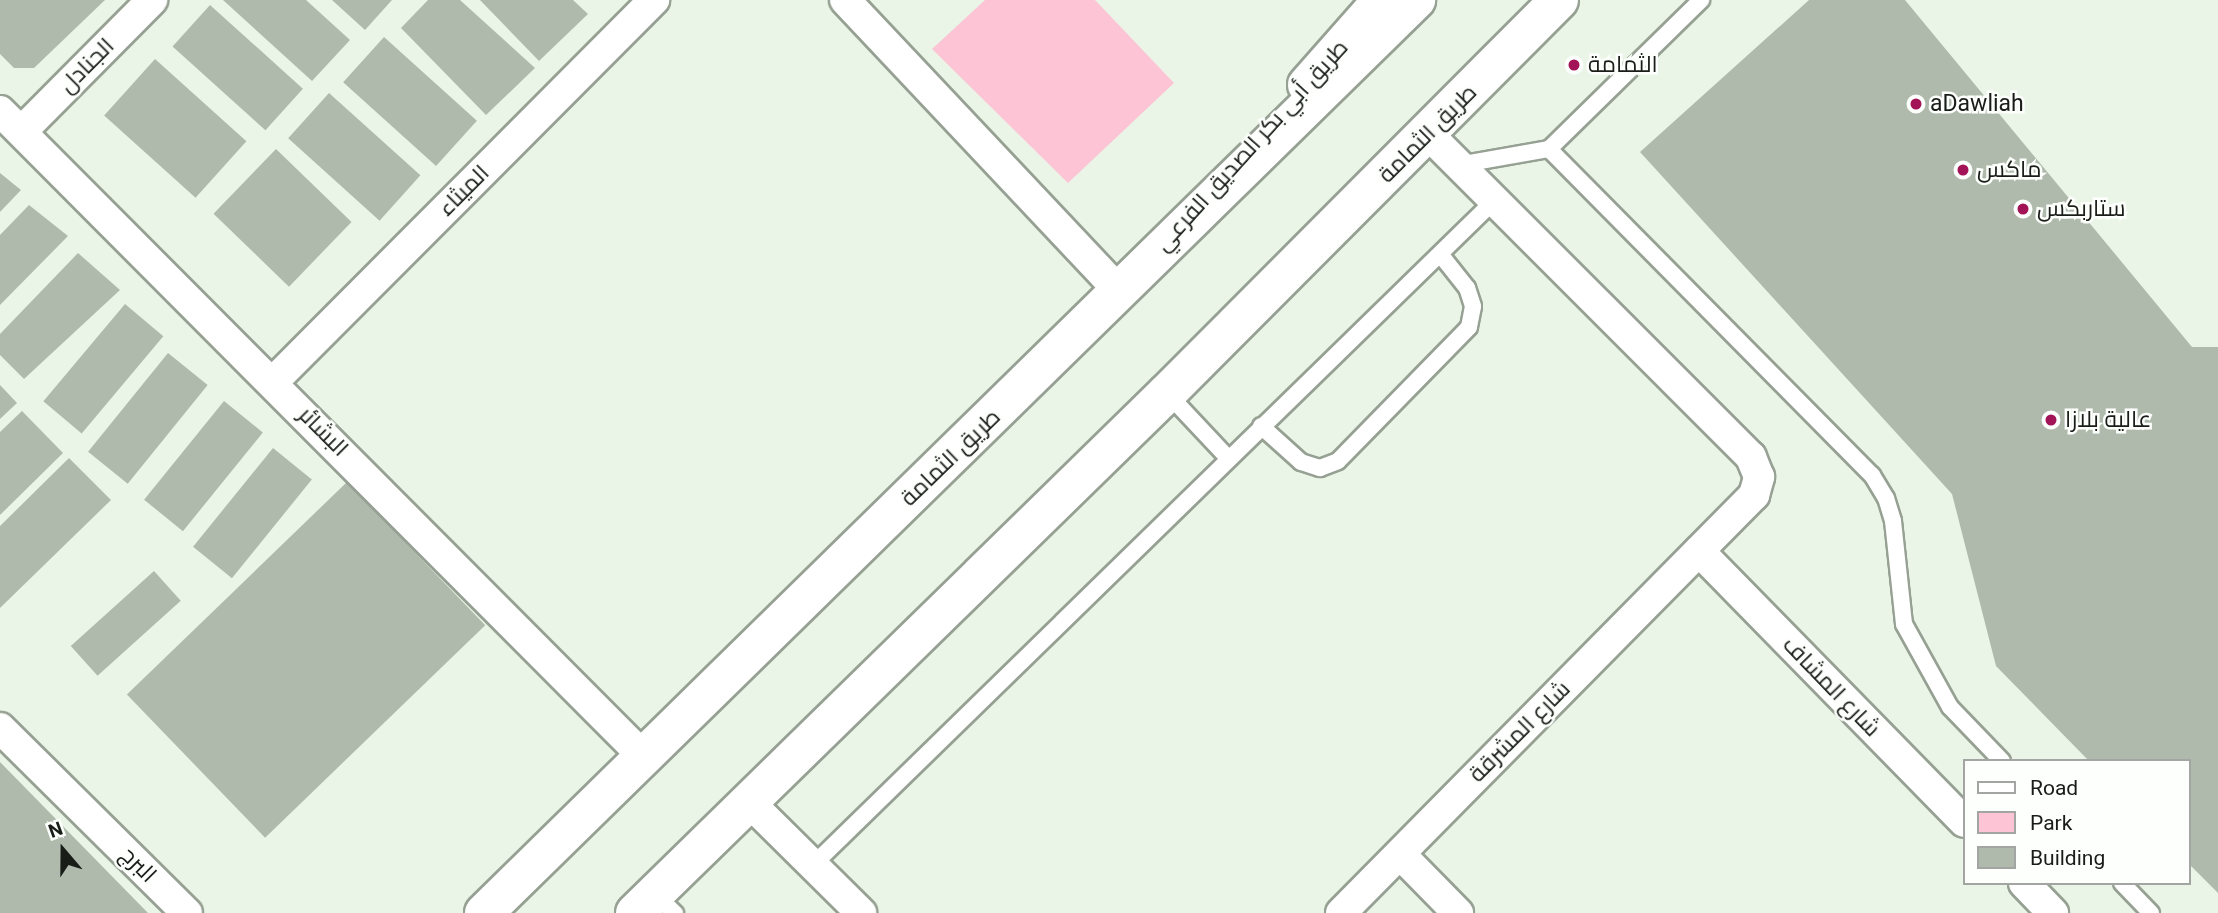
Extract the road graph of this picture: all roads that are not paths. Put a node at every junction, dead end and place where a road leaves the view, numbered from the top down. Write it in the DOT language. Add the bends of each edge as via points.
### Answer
graph roads {
  1 [pos="152,0"];
  2 [pos="654,0"];
  3 [pos="845,0"];
  4 [pos="1382,0"];
  5 [pos="1416,0"];
  6 [pos="1559,0"];
  7 [pos="1701,0"];
  8 [pos="0,111"];
  9 [pos="22,131"];
  10 [pos="1428,135"];
  11 [pos="1549,149"];
  12 [pos="1458,165"];
  13 [pos="1494,201"];
  14 [pos="1440,254"];
  15 [pos="1121,293"];
  16 [pos="273,382"];
  17 [pos="1167,393"];
  18 [pos="1261,426"];
  19 [pos="1228,458"];
  20 [pos="1699,551"];
  21 [pos="0,729"];
  22 [pos="643,756"];
  23 [pos="2000,759"];
  24 [pos="749,802"];
  25 [pos="1962,820"];
  26 [pos="1399,854"];
  27 [pos="813,865"];
  28 [pos="2026,885"];
  29 [pos="2124,885"];
  30 [pos="655,907"];
  31 [pos="187,913"];
  32 [pos="484,913"];
  33 [pos="861,913"];
  34 [pos="1341,913"];
  35 [pos="1458,913"];
  36 [pos="2053,913"];
  37 [pos="2151,913"];
  1 -- 9 [label="street, الجنادل"];
  2 -- 16 [label="street, الميثاء"];
  3 -- 15 [label="street"];
  4 -- 15 [label="main road, طريق أبي بكر الصديق الفرعي"];
  5 -- 15 [label="main road, طريق الثمامة"];
  6 -- 10 [label="main road, طريق الثمامة"];
  7 -- 11 [label="lane"];
  8 -- 9 [label="street, البشائر"];
  9 -- 16 [label="street, البشائر"];
  10 -- 12 [label="street"];
  10 -- 17 [label="main road, طريق الثمامة"];
  11 -- 12 [label="lane"];
  11 -- 23 [label="lane" via="1872,475 1893,521 1904,624 1950,707"];
  12 -- 13 [label="street"];
  13 -- 14 [label="lane"];
  13 -- 20 [label="street, شارع المشرقة" via="1757,466 1754,495"];
  14 -- 18 [label="lane"];
  14 -- 18 [label="lane" via="1467,288 1474,306 1469,327 1338,461 1320,468 1301,462"];
  15 -- 22 [label="main road, طريق الثمامة"];
  16 -- 22 [label="street, البشائر"];
  17 -- 19 [label="lane"];
  17 -- 24 [label="main road, طريق الثمامة"];
  18 -- 19 [label="lane"];
  19 -- 27 [label="lane"];
  20 -- 25 [label="street, شارع المشاف"];
  20 -- 26 [label="street, شارع المشرقة"];
  21 -- 31 [label="street, البرج"];
  22 -- 32 [label="main road, طريق الثمامة"];
  24 -- 27 [label="street"];
  24 -- 30 [label="main road, طريق الثمامة"];
  26 -- 34 [label="street, شارع المشرقة"];
  26 -- 35 [label="street"];
  27 -- 33 [label="street"];
  28 -- 36 [label="street"];
  29 -- 37 [label="lane"];
}
